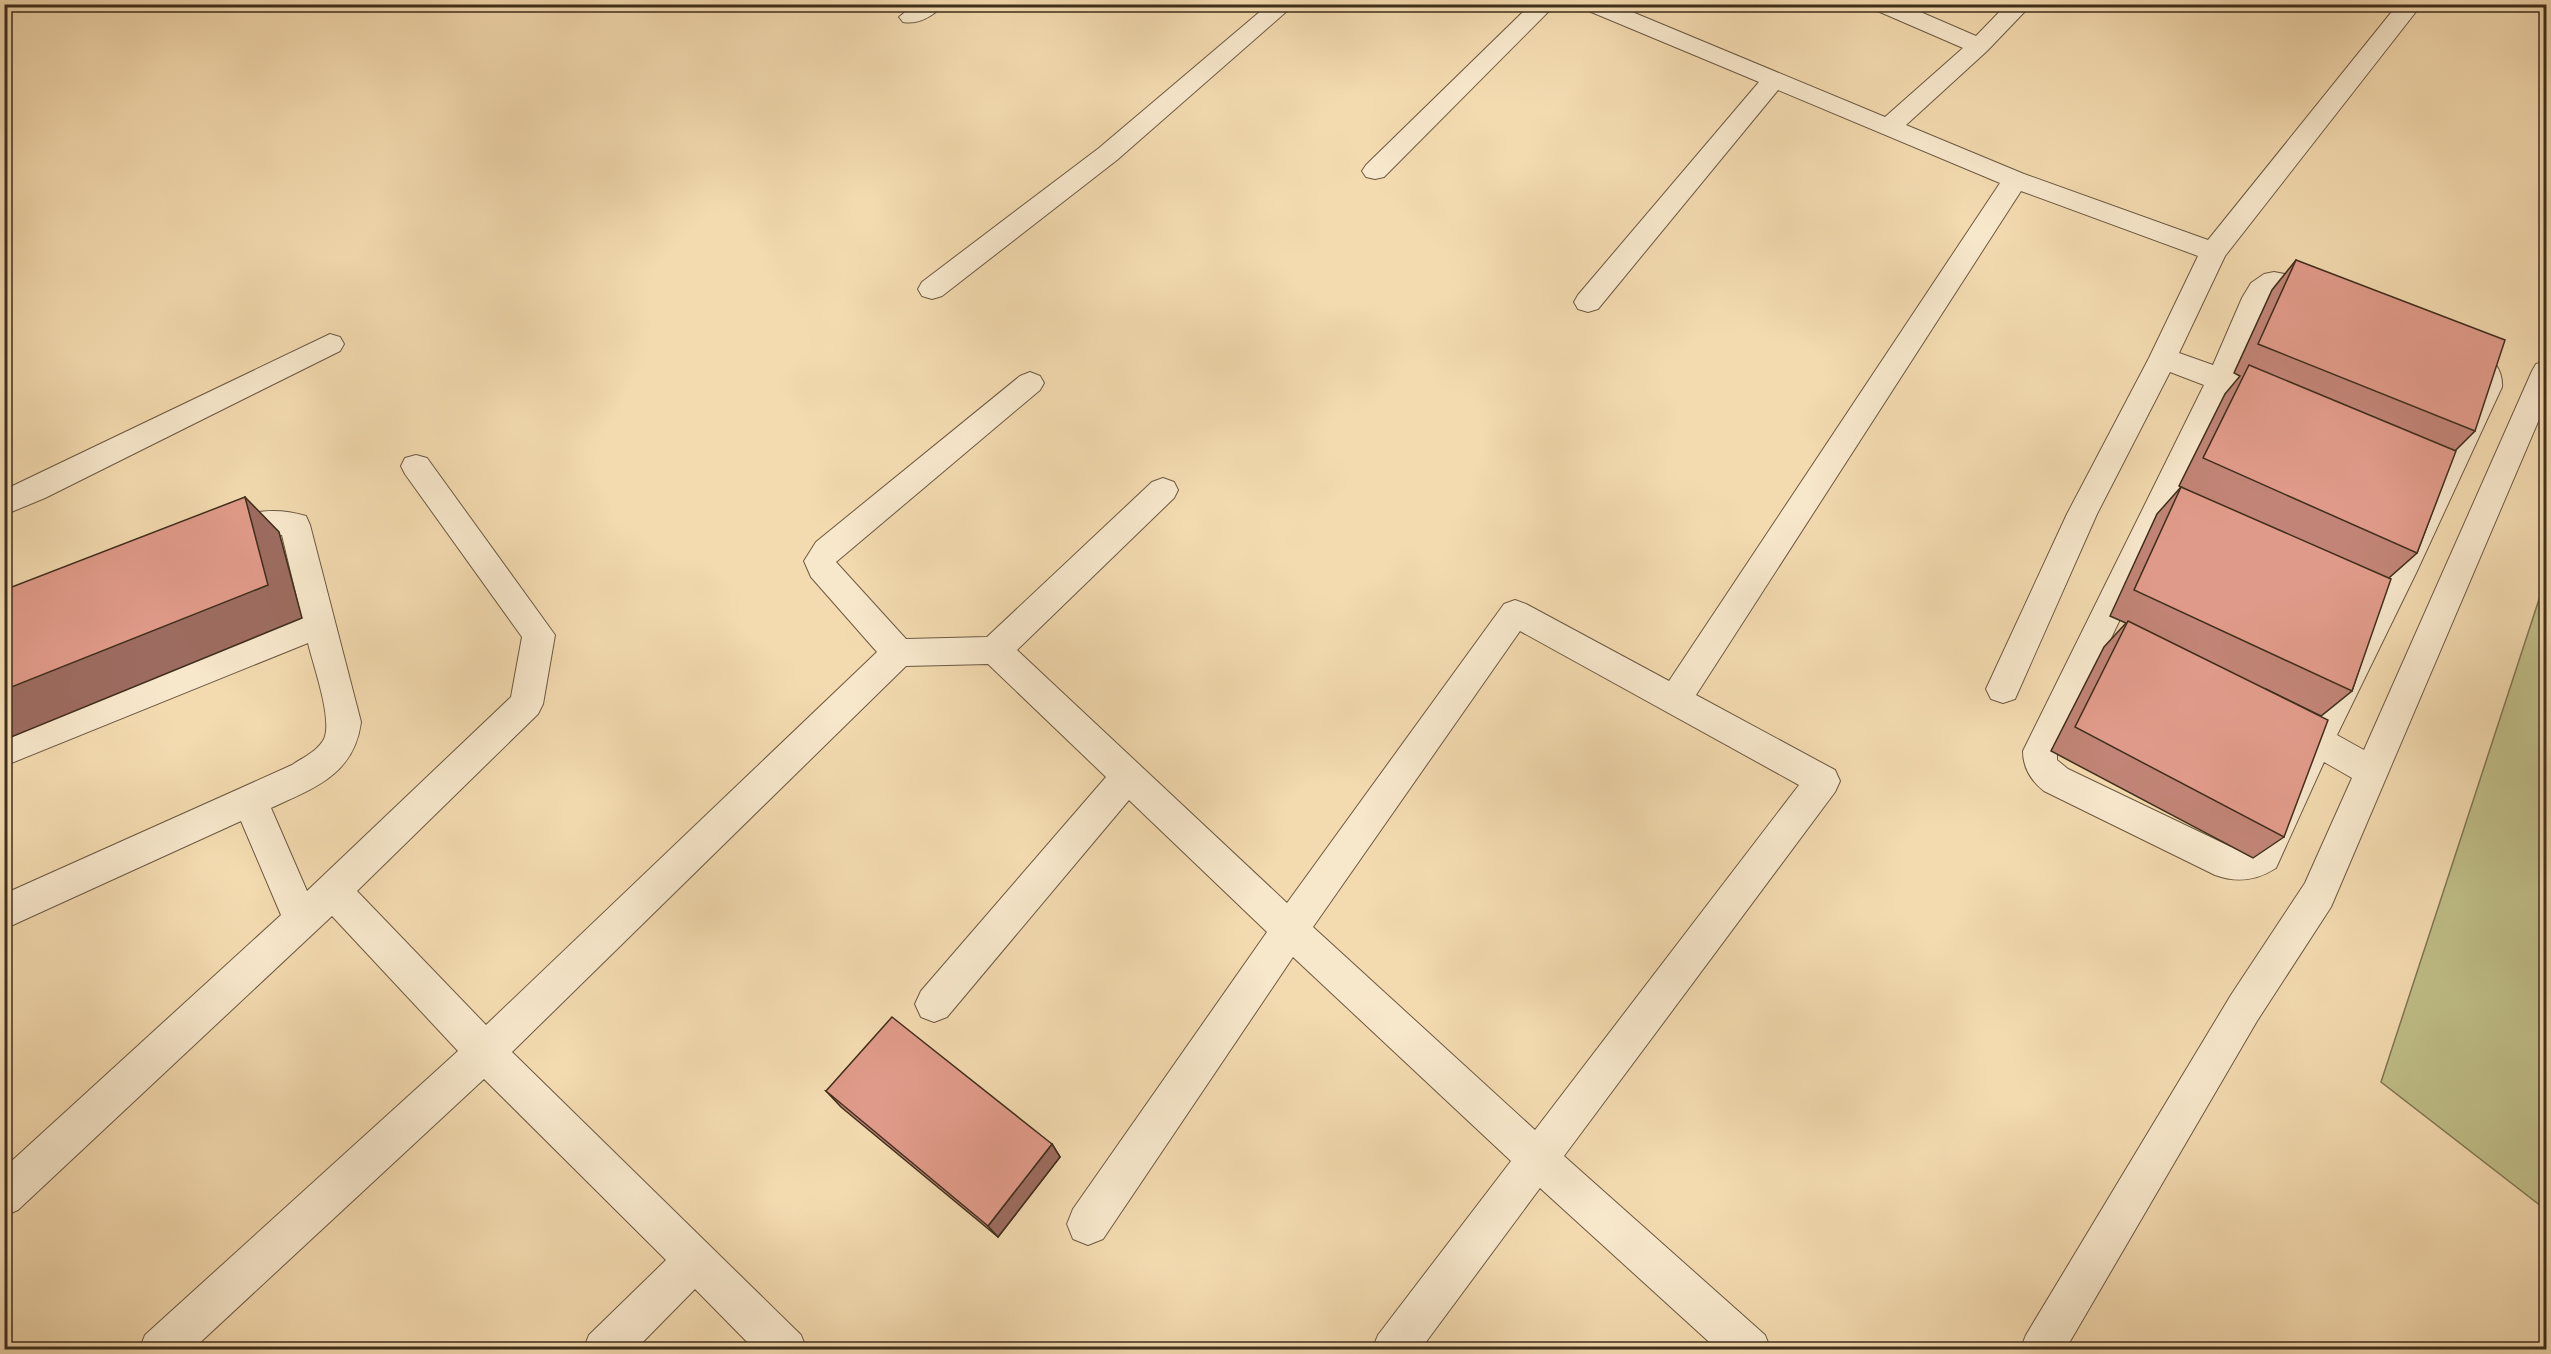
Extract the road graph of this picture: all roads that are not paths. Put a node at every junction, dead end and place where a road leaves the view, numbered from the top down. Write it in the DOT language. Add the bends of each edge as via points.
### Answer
graph roads {
  1 [pos="932,4"];
  2 [pos="1284,4"];
  3 [pos="1545,4"];
  4 [pos="1592,4"];
  5 [pos="1881,4"];
  6 [pos="2021,4"];
  7 [pos="2411,4"];
  8 [pos="911,17"];
  9 [pos="1979,46"];
  10 [pos="1774,80"];
  11 [pos="1889,127"];
  12 [pos="1375,171"];
  13 [pos="2015,180"];
  14 [pos="2213,252"];
  15 [pos="933,290"];
  16 [pos="1588,302"];
  17 [pos="330,345"];
  18 [pos="2163,358"];
  19 [pos="2547,371"];
  20 [pos="2221,379"];
  21 [pos="1030,383"];
  22 [pos="2266,398"];
  23 [pos="416,466"];
  24 [pos="2435,468"];
  25 [pos="1163,490"];
  26 [pos="2494,491"];
  27 [pos="2161,499"];
  28 [pos="4,503"];
  29 [pos="2193,513"];
  30 [pos="200,542"];
  31 [pos="319,625"];
  32 [pos="2096,632"];
  33 [pos="2128,647"];
  34 [pos="995,650"];
  35 [pos="898,653"];
  36 [pos="2003,689"];
  37 [pos="1675,700"];
  38 [pos="2275,719"];
  39 [pos="2317,740"];
  40 [pos="4,751"];
  41 [pos="2372,772"];
  42 [pos="1128,776"];
  43 [pos="250,800"];
  44 [pos="333,891"];
  45 [pos="4,912"];
  46 [pos="301,920"];
  47 [pos="1290,930"];
  48 [pos="934,1004"];
  49 [pos="485,1052"];
  50 [pos="1539,1160"];
  51 [pos="4,1196"];
  52 [pos="1088,1224"];
  53 [pos="695,1260"];
  54 [pos="160,1350"];
  55 [pos="604,1350"];
  56 [pos="786,1350"];
  57 [pos="1392,1350"];
  58 [pos="1750,1350"];
  59 [pos="2041,1350"];
  1 -- 8 [label="street"];
  2 -- 15 [label="street" via="1099,162"];
  3 -- 12 [label="street"];
  4 -- 10 [label="street"];
  5 -- 9 [label="street"];
  6 -- 9 [label="street"];
  7 -- 14 [label="street"];
  9 -- 11 [label="street"];
  10 -- 11 [label="street"];
  10 -- 16 [label="street"];
  11 -- 13 [label="street"];
  13 -- 14 [label="street"];
  13 -- 37 [label="street"];
  14 -- 18 [label="street"];
  17 -- 28 [label="street"];
  18 -- 20 [label="street"];
  18 -- 36 [label="street" via="2082,514"];
  19 -- 26 [label="street"];
  20 -- 22 [label="street"];
  20 -- 24 [label="street" via="2260,290 2274,281 2296,285 2482,366 2488,387"];
  20 -- 27 [label="street"];
  21 -- 35 [label="street" via="827,551 820,561"];
  23 -- 44 [label="street" via="539,635 526,704"];
  24 -- 26 [label="street"];
  24 -- 39 [label="street" via="2401,571 2375,593"];
  25 -- 34 [label="street"];
  26 -- 41 [label="street"];
  27 -- 29 [label="street"];
  27 -- 32 [label="street"];
  30 -- 31 [label="street" via="255,523 278,521 295,525"];
  31 -- 40 [label="street"];
  31 -- 43 [label="street" via="344,722 343,739 330,759 304,776"];
  32 -- 33 [label="street"];
  32 -- 39 [label="street" via="2040,752 2045,773 2067,786 2228,863 2244,865 2263,856"];
  34 -- 35 [label="street"];
  34 -- 42 [label="street"];
  35 -- 49 [label="street"];
  37 -- 47 [label="street" via="1515,613"];
  37 -- 50 [label="street" via="1823,781"];
  38 -- 39 [label="street"];
  39 -- 41 [label="street"];
  41 -- 59 [label="street" via="2318,896 2244,1008"];
  42 -- 47 [label="street"];
  42 -- 48 [label="street"];
  43 -- 45 [label="street"];
  43 -- 46 [label="street"];
  44 -- 46 [label="street"];
  44 -- 49 [label="street"];
  46 -- 51 [label="street"];
  47 -- 50 [label="street"];
  47 -- 52 [label="street"];
  49 -- 53 [label="street"];
  49 -- 54 [label="street"];
  50 -- 57 [label="street"];
  50 -- 58 [label="street"];
  53 -- 55 [label="street"];
  53 -- 56 [label="street"];
}
